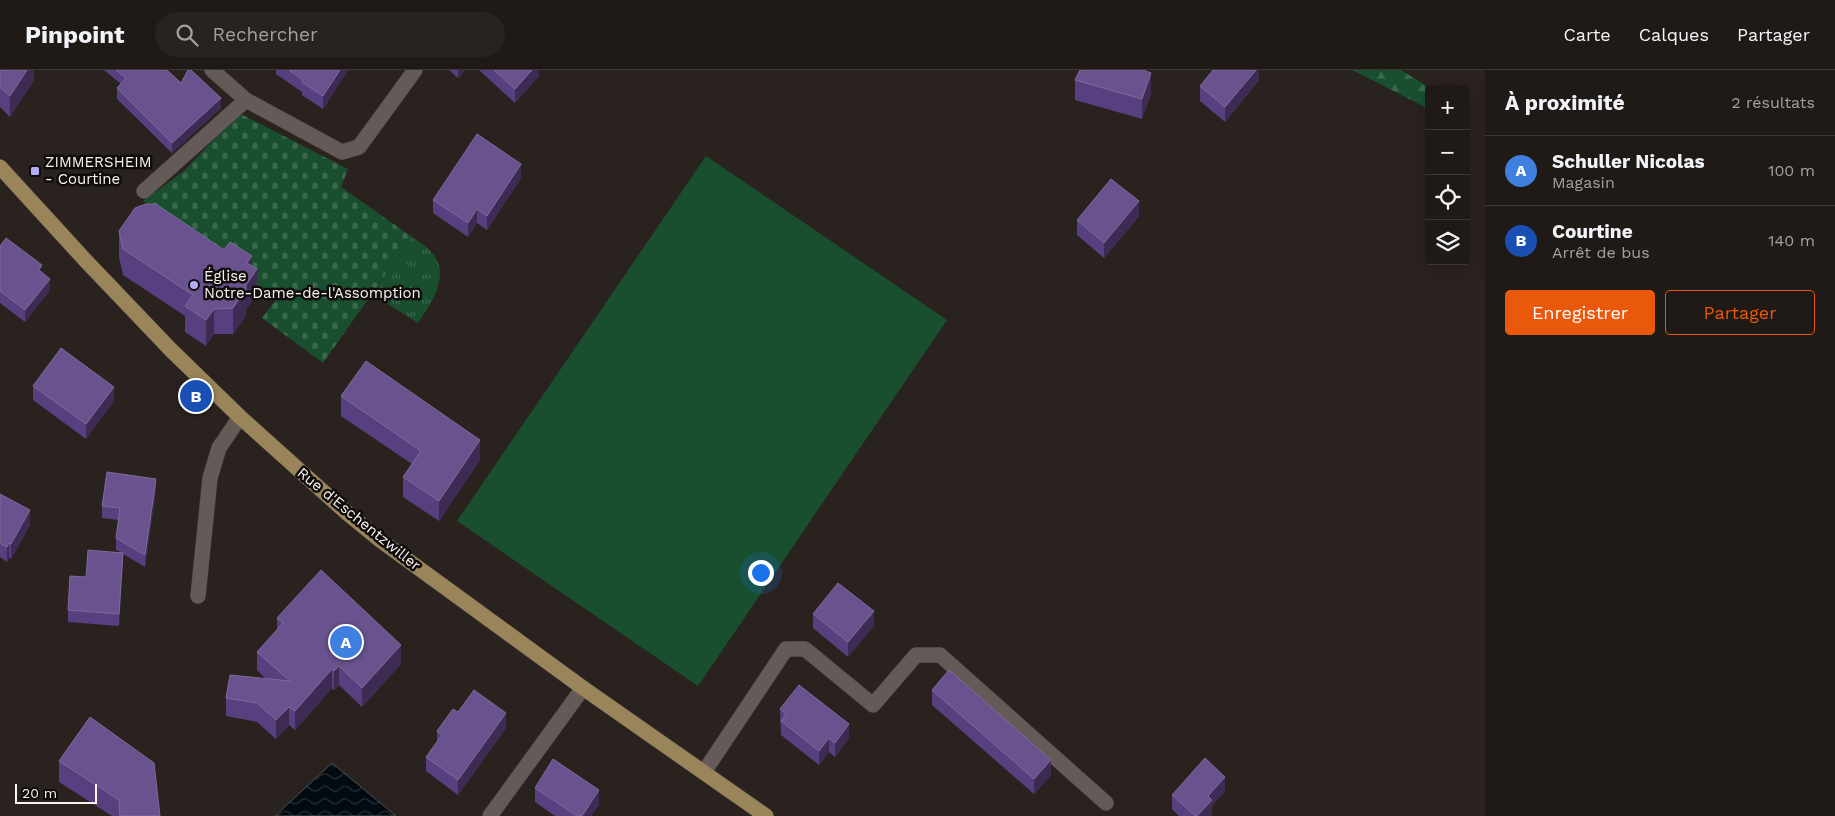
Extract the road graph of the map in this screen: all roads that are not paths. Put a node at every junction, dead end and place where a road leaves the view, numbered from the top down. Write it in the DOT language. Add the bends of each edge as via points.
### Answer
graph roads {
  1 [pos="212,70"];
  2 [pos="415,70"];
  3 [pos="246,100"];
  4 [pos="0,167"];
  5 [pos="144,191"];
  6 [pos="240,417"];
  7 [pos="198,596"];
  8 [pos="582,688"];
  9 [pos="704,772"];
  10 [pos="1106,803"];
  11 [pos="490,816"];
  12 [pos="766,816"];
  1 -- 3 [label="street"];
  2 -- 3 [label="street" via="359,148 342,152"];
  3 -- 5 [label="street"];
  4 -- 6 [label="main road, Rue d'Eschentzwiller" via="171,350"];
  6 -- 7 [label="street" via="219,448 210,478"];
  6 -- 8 [label="main road, Rue d'Eschentzwiller" via="380,540"];
  8 -- 9 [label="main road, Rue d'Eschentzwiller"];
  8 -- 11 [label="street"];
  9 -- 10 [label="street" via="786,649 805,649 873,705 916,655 940,655"];
  9 -- 12 [label="main road, Rue d'Eschentzwiller"];
}
